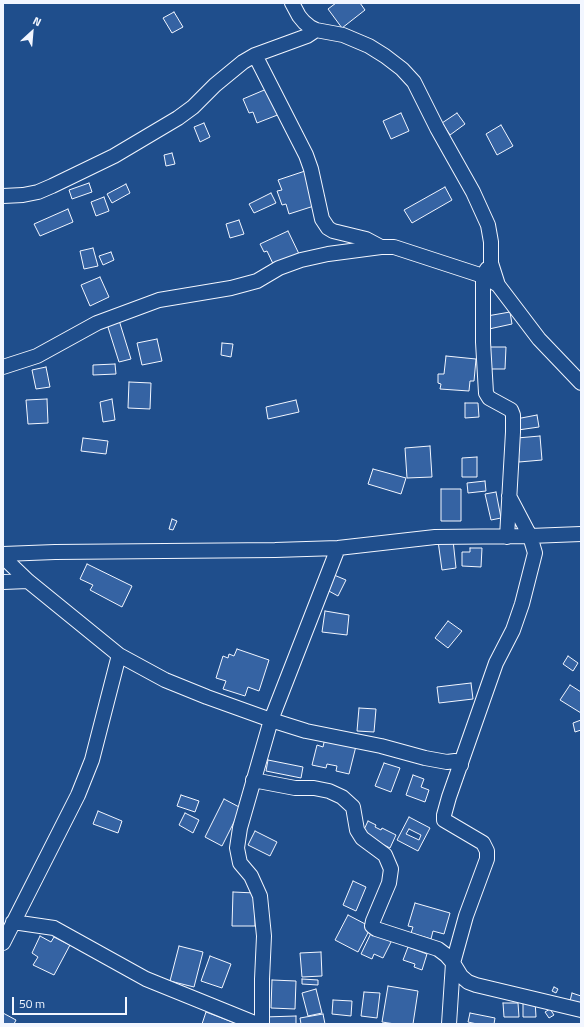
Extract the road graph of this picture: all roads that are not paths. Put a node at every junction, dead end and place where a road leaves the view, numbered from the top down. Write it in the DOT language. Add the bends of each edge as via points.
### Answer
graph roads {
  1 [pos="292,3"];
  2 [pos="304,22"];
  3 [pos="316,30"];
  4 [pos="296,39"];
  5 [pos="255,55"];
  6 [pos="3,196"];
  7 [pos="381,247"];
  8 [pos="491,263"];
  9 [pos="483,276"];
  10 [pos="498,285"];
  11 [pos="3,366"];
  12 [pos="581,383"];
  13 [pos="509,496"];
  14 [pos="581,534"];
  15 [pos="530,536"];
  16 [pos="507,537"];
  17 [pos="338,548"];
  18 [pos="3,556"];
  19 [pos="28,581"];
  20 [pos="3,582"];
  21 [pos="119,655"];
  22 [pos="271,720"];
  23 [pos="461,765"];
  24 [pos="253,780"];
  25 [pos="13,922"];
  26 [pos="3,943"];
  27 [pos="453,963"];
  28 [pos="581,1010"];
  29 [pos="257,1024"];
  30 [pos="262,1024"];
  31 [pos="449,1024"];
  1 -- 2 [label="street"];
  2 -- 3 [label="street"];
  2 -- 4 [label="street"];
  3 -- 4 [label="street"];
  3 -- 8 [label="street" via="343,36 369,46 402,69 414,82 486,219"];
  4 -- 5 [label="street"];
  5 -- 6 [label="street" via="227,74 178,118 114,156 38,192"];
  5 -- 7 [label="street" via="306,155 322,219 333,231 366,239"];
  7 -- 9 [label="street" via="394,246"];
  7 -- 11 [label="street" via="301,260 279,268 257,281 159,300 97,323 37,356"];
  8 -- 9 [label="street"];
  8 -- 10 [label="street"];
  9 -- 10 [label="street"];
  9 -- 13 [label="street" via="486,393 489,398 511,410 513,415"];
  10 -- 12 [label="street" via="540,339"];
  13 -- 15 [label="street"];
  13 -- 16 [label="street"];
  14 -- 15 [label="street"];
  15 -- 16 [label="street"];
  15 -- 23 [label="street" via="535,553 522,604 513,630 496,663"];
  16 -- 17 [label="street" via="435,537"];
  17 -- 18 [label="street" via="61,552"];
  17 -- 22 [label="street"];
  18 -- 19 [label="street"];
  19 -- 20 [label="street"];
  19 -- 21 [label="street"];
  21 -- 22 [label="street" via="165,680"];
  21 -- 25 [label="street" via="92,760 84,781"];
  22 -- 23 [label="street" via="334,737"];
  22 -- 24 [label="street"];
  23 -- 27 [label="street" via="445,808 444,820 483,843 487,859 466,916"];
  24 -- 27 [label="street" via="329,791 342,797 353,807 357,830 362,838 385,855 391,869 389,883 372,926 438,950"];
  24 -- 30 [label="street" via="237,848 240,863 251,876 260,896 264,936"];
  25 -- 26 [label="street"];
  25 -- 29 [label="street" via="54,928 146,979"];
  27 -- 28 [label="street" via="461,976 476,985"];
  27 -- 31 [label="street"];
}
